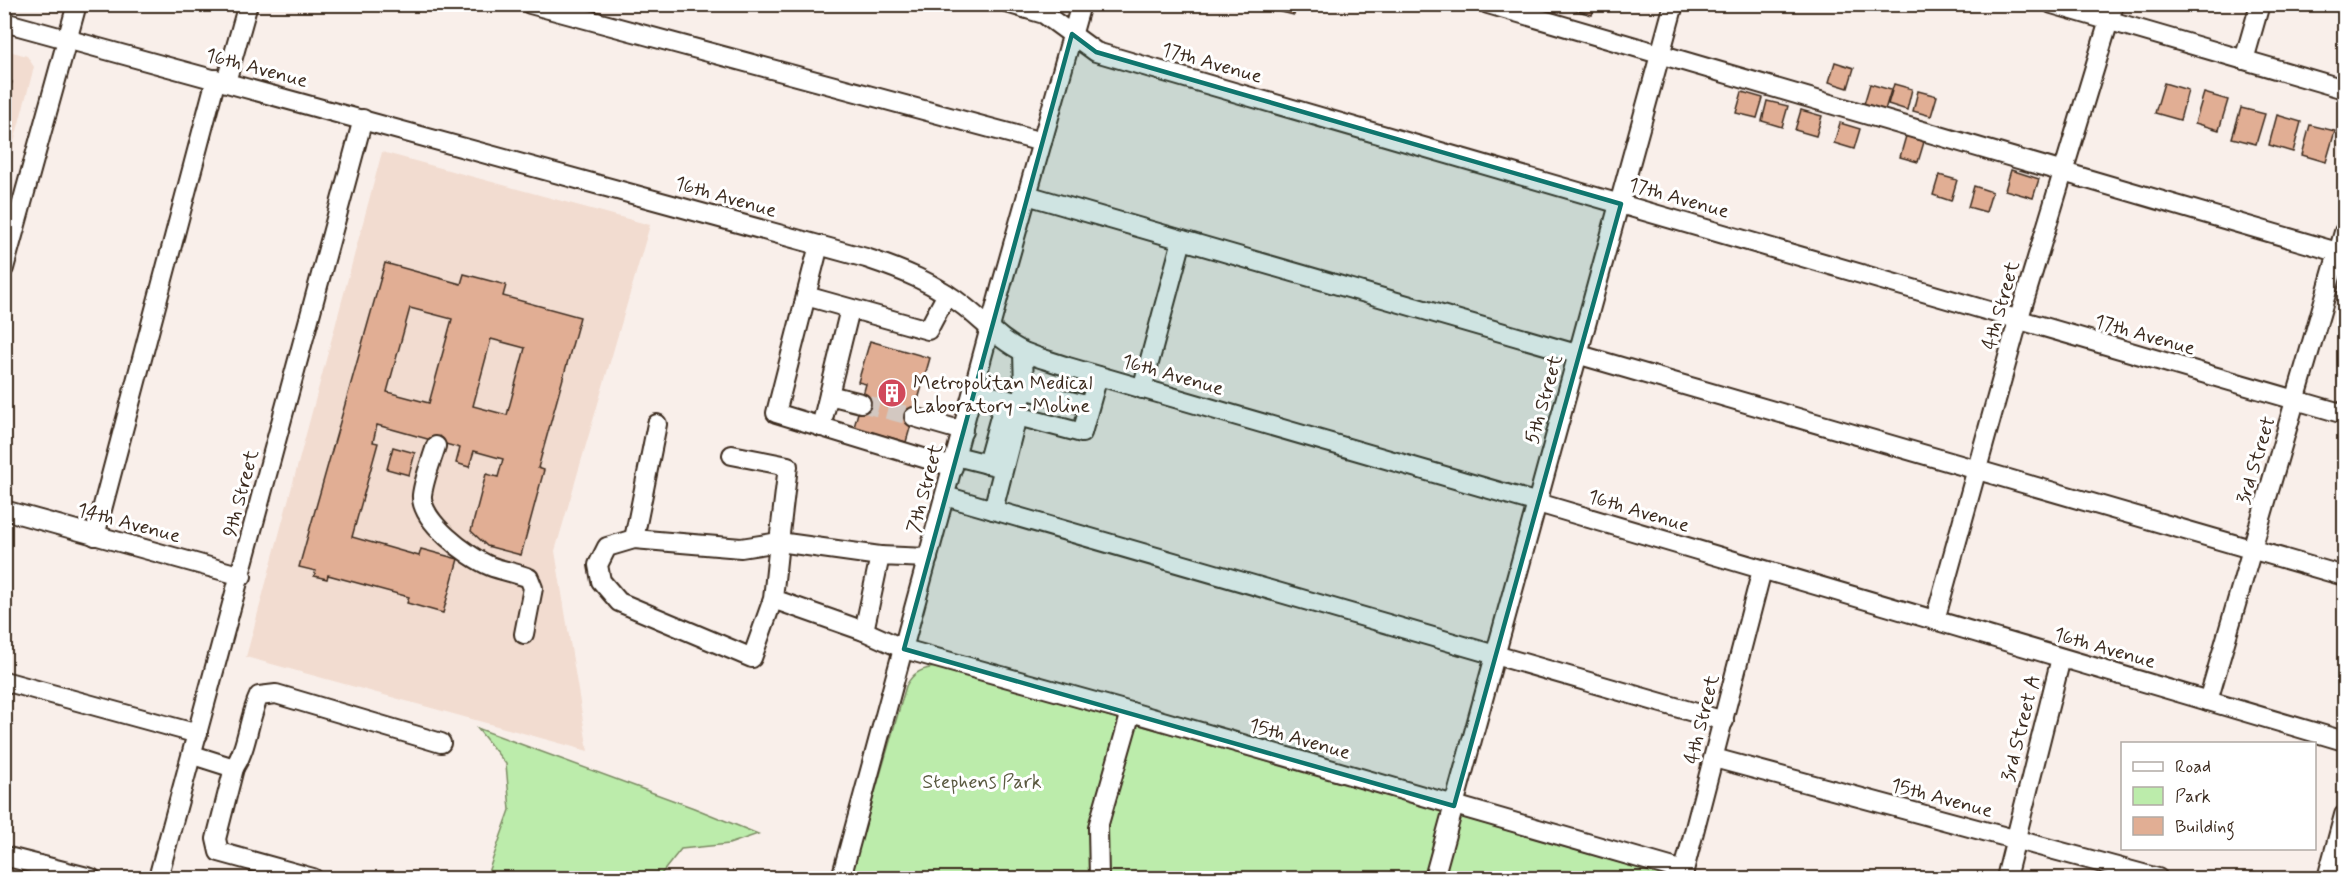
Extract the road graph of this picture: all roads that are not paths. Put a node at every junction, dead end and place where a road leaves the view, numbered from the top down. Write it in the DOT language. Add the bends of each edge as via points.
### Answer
graph roads {
  1 [pos="77,4"];
  2 [pos="248,4"];
  3 [pos="530,4"];
  4 [pos="1010,4"];
  5 [pos="1081,4"];
  6 [pos="1488,4"];
  7 [pos="1674,4"];
  8 [pos="2052,4"];
  9 [pos="2260,4"];
  10 [pos="2112,13"];
  11 [pos="4,22"];
  12 [pos="1072,34"];
  13 [pos="67,39"];
  14 [pos="1660,53"];
  15 [pos="2244,60"];
  16 [pos="221,81"];
  17 [pos="2344,89"];
  18 [pos="363,119"];
  19 [pos="1042,142"];
  20 [pos="2063,173"];
  21 [pos="1027,195"];
  22 [pos="1621,204"];
  23 [pos="2344,232"];
  24 [pos="1182,240"];
  25 [pos="819,245"];
  26 [pos="2342,253"];
  27 [pos="4,268"];
  28 [pos="947,294"];
  29 [pos="806,296"];
  30 [pos="850,309"];
  31 [pos="2018,321"];
  32 [pos="990,328"];
  33 [pos="1023,352"];
  34 [pos="1579,355"];
  35 [pos="1098,376"];
  36 [pos="1142,389"];
  37 [pos="973,391"];
  38 [pos="829,394"];
  39 [pos="2296,400"];
  40 [pos="1017,402"];
  41 [pos="861,403"];
  42 [pos="1089,406"];
  43 [pos="2344,414"];
  44 [pos="914,417"];
  45 [pos="657,424"];
  46 [pos="820,427"];
  47 [pos="963,431"];
  48 [pos="436,446"];
  49 [pos="732,455"];
  50 [pos="955,462"];
  51 [pos="996,466"];
  52 [pos="1976,469"];
  53 [pos="945,496"];
  54 [pos="1538,503"];
  55 [pos="4,510"];
  56 [pos="993,510"];
  57 [pos="95,536"];
  58 [pos="634,539"];
  59 [pos="778,542"];
  60 [pos="2252,550"];
  61 [pos="880,556"];
  62 [pos="928,558"];
  63 [pos="1762,570"];
  64 [pos="242,576"];
  65 [pos="2344,576"];
  66 [pos="773,599"];
  67 [pos="1935,620"];
  68 [pos="864,631"];
  69 [pos="524,634"];
  70 [pos="904,649"];
  71 [pos="1496,655"];
  72 [pos="2061,658"];
  73 [pos="4,681"];
  74 [pos="2208,700"];
  75 [pos="1131,712"];
  76 [pos="1724,721"];
  77 [pos="198,734"];
  78 [pos="2344,741"];
  79 [pos="441,743"];
  80 [pos="193,755"];
  81 [pos="1714,758"];
  82 [pos="234,768"];
  83 [pos="1454,806"];
  84 [pos="2344,815"];
  85 [pos="2015,841"];
  86 [pos="4,856"];
  87 [pos="1683,875"];
  88 [pos="91,879"];
  89 [pos="158,879"];
  90 [pos="313,879"];
  91 [pos="841,879"];
  92 [pos="1099,879"];
  93 [pos="1434,879"];
  94 [pos="2006,879"];
  95 [pos="2158,879"];
  96 [pos="2327,879"];
  1 -- 13 [label="street"];
  2 -- 16 [label="street"];
  3 -- 19 [label="street"];
  4 -- 12 [label="street, 17th Avenue" via="1044,14"];
  5 -- 12 [label="street, 7th Street"];
  6 -- 14 [label="street"];
  7 -- 14 [label="street, 5th Street"];
  8 -- 10 [label="street"];
  9 -- 15 [label="street"];
  10 -- 15 [label="street"];
  10 -- 20 [label="street, 4th Street"];
  11 -- 13 [label="street, 16th Avenue"];
  12 -- 19 [label="street, 7th Street"];
  12 -- 22 [label="street, 17th Avenue" via="1096,52"];
  13 -- 16 [label="street, 16th Avenue"];
  13 -- 27 [label="street"];
  14 -- 20 [label="street"];
  14 -- 22 [label="street, 5th Street"];
  15 -- 17 [label="street"];
  16 -- 18 [label="street, 16th Avenue"];
  16 -- 57 [label="street"];
  18 -- 25 [label="street, 16th Avenue"];
  18 -- 64 [label="street, 9th Street"];
  19 -- 21 [label="street, 7th Street"];
  20 -- 26 [label="street"];
  20 -- 31 [label="street, 4th Street"];
  21 -- 24 [label="street"];
  21 -- 32 [label="street, 7th Street"];
  22 -- 31 [label="street, 17th Avenue"];
  22 -- 34 [label="street, 5th Street"];
  23 -- 26 [label="street, 3rd Street"];
  24 -- 34 [label="street"];
  24 -- 36 [label="street"];
  25 -- 28 [label="street, 16th Avenue" via="906,271"];
  25 -- 29 [label="street"];
  26 -- 39 [label="street, 3rd Street"];
  28 -- 30 [label="street" via="928,330"];
  28 -- 32 [label="street, 16th Avenue"];
  29 -- 30 [label="street"];
  29 -- 46 [label="street" via="776,414"];
  30 -- 38 [label="street"];
  31 -- 39 [label="street, 17th Avenue"];
  31 -- 52 [label="street, 4th Street"];
  32 -- 33 [label="street, 16th Avenue"];
  32 -- 37 [label="street, 7th Street"];
  33 -- 35 [label="street, 16th Avenue"];
  33 -- 40 [label="street"];
  34 -- 52 [label="street"];
  34 -- 54 [label="street, 5th Street"];
  35 -- 36 [label="street, 16th Avenue"];
  35 -- 42 [label="street"];
  36 -- 54 [label="street, 16th Avenue"];
  37 -- 40 [label="street"];
  37 -- 47 [label="street, 7th Street"];
  38 -- 41 [label="street"];
  38 -- 46 [label="street"];
  39 -- 43 [label="street, 17th Avenue"];
  39 -- 60 [label="street, 3rd Street"];
  40 -- 42 [label="street"];
  40 -- 42 [label="street" via="1082,433"];
  40 -- 51 [label="street"];
  44 -- 47 [label="street"];
  45 -- 58 [label="street"];
  46 -- 50 [label="street"];
  47 -- 50 [label="street, 7th Street"];
  48 -- 69 [label="street" via="422,496 423,507 440,532 475,557 489,566 530,578 533,588"];
  49 -- 59 [label="street" via="788,466"];
  50 -- 51 [label="street"];
  50 -- 53 [label="street, 7th Street"];
  51 -- 56 [label="street"];
  52 -- 60 [label="street"];
  52 -- 67 [label="street, 4th Street"];
  53 -- 56 [label="street"];
  53 -- 62 [label="street, 7th Street"];
  54 -- 63 [label="street, 16th Avenue"];
  54 -- 71 [label="street, 5th Street"];
  55 -- 57 [label="street, 14th Avenue"];
  56 -- 71 [label="street"];
  57 -- 64 [label="street, 14th Avenue"];
  58 -- 59 [label="street" via="741,548"];
  58 -- 66 [label="street" via="607,547 598,565 600,581 619,602 752,658"];
  59 -- 61 [label="street"];
  59 -- 66 [label="street"];
  60 -- 65 [label="street"];
  60 -- 74 [label="street, 3rd Street"];
  61 -- 62 [label="street"];
  61 -- 68 [label="street"];
  62 -- 70 [label="street, 7th Street"];
  63 -- 67 [label="street, 16th Avenue"];
  63 -- 76 [label="street, 4th Street"];
  64 -- 77 [label="street, 9th Street"];
  66 -- 68 [label="street, 15th Avenue"];
  67 -- 72 [label="street, 16th Avenue"];
  68 -- 70 [label="street, 15th Avenue"];
  70 -- 75 [label="street, 15th Avenue"];
  70 -- 91 [label="street, 7th Street"];
  71 -- 76 [label="street"];
  71 -- 83 [label="street, 5th Street"];
  72 -- 74 [label="street, 16th Avenue"];
  72 -- 85 [label="street, 3rd Street A"];
  73 -- 77 [label="street"];
  74 -- 78 [label="street, 16th Avenue"];
  75 -- 83 [label="street, 15th Avenue"];
  75 -- 92 [label="street" via="1098,827"];
  76 -- 81 [label="street, 4th Street"];
  77 -- 80 [label="street, 9th Street"];
  79 -- 82 [label="street" via="276,694 259,696"];
  80 -- 82 [label="street"];
  80 -- 89 [label="street, 9th Street"];
  81 -- 85 [label="street, 15th Avenue"];
  81 -- 87 [label="street, 4th Street"];
  82 -- 90 [label="street" via="216,839 219,852"];
  83 -- 87 [label="street, 15th Avenue"];
  83 -- 93 [label="street, 5th Street"];
  84 -- 96 [label="street"];
  85 -- 94 [label="street, 3rd Street A"];
  85 -- 95 [label="street, 15th Avenue"];
  86 -- 88 [label="street"];
}
